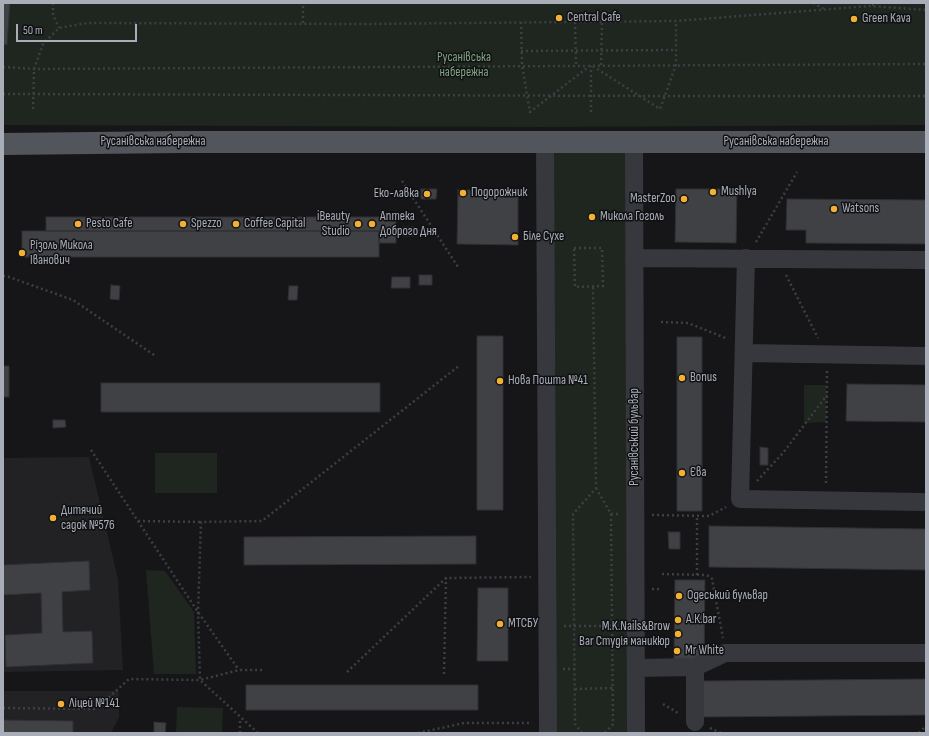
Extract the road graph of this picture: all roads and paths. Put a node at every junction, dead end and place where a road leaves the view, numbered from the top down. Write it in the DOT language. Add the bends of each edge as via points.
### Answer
graph roads {
  1 [pos="53,3"];
  2 [pos="303,3"];
  3 [pos="814,3"];
  4 [pos="879,3"];
  5 [pos="870,6"];
  6 [pos="824,10"];
  7 [pos="926,10"];
  8 [pos="602,21"];
  9 [pos="676,21"];
  10 [pos="521,22"];
  11 [pos="575,22"];
  12 [pos="303,23"];
  13 [pos="60,28"];
  14 [pos="601,50"];
  15 [pos="676,50"];
  16 [pos="522,51"];
  17 [pos="576,51"];
  18 [pos="926,64"];
  19 [pos="522,65"];
  20 [pos="576,65"];
  21 [pos="591,65"];
  22 [pos="601,65"];
  23 [pos="676,65"];
  24 [pos="3,68"];
  25 [pos="34,68"];
  26 [pos="3,94"];
  27 [pos="33,94"];
  28 [pos="527,96"];
  29 [pos="551,96"];
  30 [pos="591,96"];
  31 [pos="640,96"];
  32 [pos="664,96"];
  33 [pos="926,96"];
  34 [pos="33,109"];
  35 [pos="591,112"];
  36 [pos="634,141"];
  37 [pos="545,142"];
  38 [pos="926,142"];
  39 [pos="3,144"];
  40 [pos="797,172"];
  41 [pos="402,181"];
  42 [pos="634,258"];
  43 [pos="746,258"];
  44 [pos="777,258"];
  45 [pos="926,260"];
  46 [pos="458,267"];
  47 [pos="3,276"];
  48 [pos="593,286"];
  49 [pos="661,322"];
  50 [pos="744,349"];
  51 [pos="827,354"];
  52 [pos="154,355"];
  53 [pos="926,356"];
  54 [pos="460,365"];
  55 [pos="827,395"];
  56 [pos="91,450"];
  57 [pos="596,488"];
  58 [pos="740,499"];
  59 [pos="826,501"];
  60 [pos="923,502"];
  61 [pos="611,514"];
  62 [pos="635,515"];
  63 [pos="697,516"];
  64 [pos="137,521"];
  65 [pos="201,522"];
  66 [pos="662,574"];
  67 [pos="697,575"];
  68 [pos="532,577"];
  69 [pos="446,578"];
  70 [pos="198,612"];
  71 [pos="547,626"];
  72 [pos="574,626"];
  73 [pos="612,626"];
  74 [pos="636,626"];
  75 [pos="725,653"];
  76 [pos="926,653"];
  77 [pos="695,667"];
  78 [pos="636,668"];
  79 [pos="239,670"];
  80 [pos="264,670"];
  81 [pos="347,672"];
  82 [pos="444,674"];
  83 [pos="200,680"];
  84 [pos="613,688"];
  85 [pos="575,689"];
  86 [pos="3,708"];
  87 [pos="240,718"];
  88 [pos="695,722"];
  89 [pos="532,723"];
  90 [pos="926,726"];
  91 [pos="240,733"];
  92 [pos="258,733"];
  93 [pos="418,733"];
  94 [pos="548,733"];
  95 [pos="582,733"];
  96 [pos="605,733"];
  97 [pos="636,733"];
  98 [pos="919,733"];
  1 -- 13 [label="path" via="52,15"];
  2 -- 12 [label="path"];
  3 -- 6 [label="path"];
  4 -- 5 [label="path"];
  5 -- 6 [label="path"];
  5 -- 7 [label="path"];
  6 -- 9 [label="path"];
  8 -- 9 [label="path"];
  8 -- 11 [label="path"];
  8 -- 14 [label="path"];
  9 -- 15 [label="path"];
  10 -- 11 [label="path"];
  10 -- 12 [label="path"];
  10 -- 16 [label="path"];
  11 -- 17 [label="path"];
  12 -- 13 [label="path" via="87,23"];
  13 -- 25 [label="path" via="44,44"];
  14 -- 15 [label="path"];
  14 -- 17 [label="path"];
  14 -- 22 [label="path"];
  15 -- 23 [label="path"];
  16 -- 17 [label="path"];
  16 -- 19 [label="path"];
  17 -- 20 [label="path"];
  18 -- 23 [label="path"];
  19 -- 20 [label="path"];
  19 -- 25 [label="path"];
  19 -- 28 [label="path"];
  20 -- 21 [label="path"];
  21 -- 22 [label="path"];
  21 -- 29 [label="path"];
  21 -- 30 [label="path"];
  21 -- 31 [label="path"];
  22 -- 23 [label="path"];
  23 -- 32 [label="path"];
  24 -- 25 [label="path"];
  25 -- 27 [label="path"];
  26 -- 27 [label="path"];
  27 -- 28 [label="path"];
  27 -- 34 [label="path"];
  28 -- 29 [label="path"];
  28 -- 29 [label="path" via="530,112"];
  29 -- 30 [label="path"];
  30 -- 31 [label="path"];
  30 -- 35 [label="path"];
  31 -- 32 [label="path"];
  31 -- 32 [label="path" via="660,109"];
  32 -- 33 [label="path"];
  36 -- 37 [label="main road, Русанівська набережна"];
  36 -- 38 [label="main road, Русанівська набережна"];
  36 -- 42 [label="street, Русанівський бульвар"];
  37 -- 39 [label="main road, Русанівська набережна"];
  37 -- 71 [label="street"];
  40 -- 43 [label="path"];
  41 -- 46 [label="path"];
  42 -- 43 [label="street"];
  42 -- 62 [label="street, Русанівський бульвар"];
  43 -- 44 [label="street"];
  43 -- 50 [label="street"];
  44 -- 45 [label="street"];
  44 -- 51 [label="path"];
  47 -- 52 [label="path" via="73,300"];
  48 -- 48 [label="path" via="603,286 602,248 574,248 575,287"];
  48 -- 57 [label="path"];
  49 -- 50 [label="path" via="688,322"];
  50 -- 51 [label="street"];
  50 -- 58 [label="street"];
  51 -- 53 [label="street"];
  51 -- 55 [label="path"];
  54 -- 65 [label="path" via="262,521"];
  55 -- 58 [label="path" via="783,453"];
  55 -- 59 [label="path"];
  56 -- 64 [label="path"];
  57 -- 61 [label="path"];
  57 -- 72 [label="path" via="573,514"];
  58 -- 59 [label="street"];
  58 -- 63 [label="path" via="709,516"];
  59 -- 60 [label="street"];
  61 -- 62 [label="path"];
  61 -- 73 [label="path"];
  62 -- 63 [label="path"];
  62 -- 74 [label="street, Русанівський бульвар"];
  63 -- 67 [label="path"];
  64 -- 65 [label="path"];
  64 -- 70 [label="path"];
  65 -- 70 [label="path"];
  66 -- 67 [label="path"];
  67 -- 75 [label="path" via="710,576 714,582"];
  68 -- 69 [label="path"];
  69 -- 81 [label="path"];
  69 -- 82 [label="path"];
  70 -- 79 [label="path"];
  70 -- 83 [label="path"];
  71 -- 72 [label="path"];
  71 -- 94 [label="street"];
  72 -- 73 [label="path"];
  72 -- 85 [label="path"];
  73 -- 74 [label="path"];
  73 -- 84 [label="path"];
  74 -- 78 [label="street, Русанівський бульвар"];
  75 -- 76 [label="street"];
  75 -- 77 [label="street"];
  77 -- 78 [label="street"];
  77 -- 88 [label="street"];
  78 -- 97 [label="street, Русанівський бульвар"];
  79 -- 80 [label="path"];
  79 -- 83 [label="path"];
  83 -- 86 [label="path" via="129,679 96,709"];
  83 -- 87 [label="path"];
  84 -- 85 [label="path"];
  84 -- 96 [label="path" via="613,724"];
  85 -- 95 [label="path" via="575,724"];
  87 -- 91 [label="path"];
  87 -- 92 [label="path"];
  89 -- 93 [label="path" via="464,723"];
  90 -- 98 [label="path"];
}
